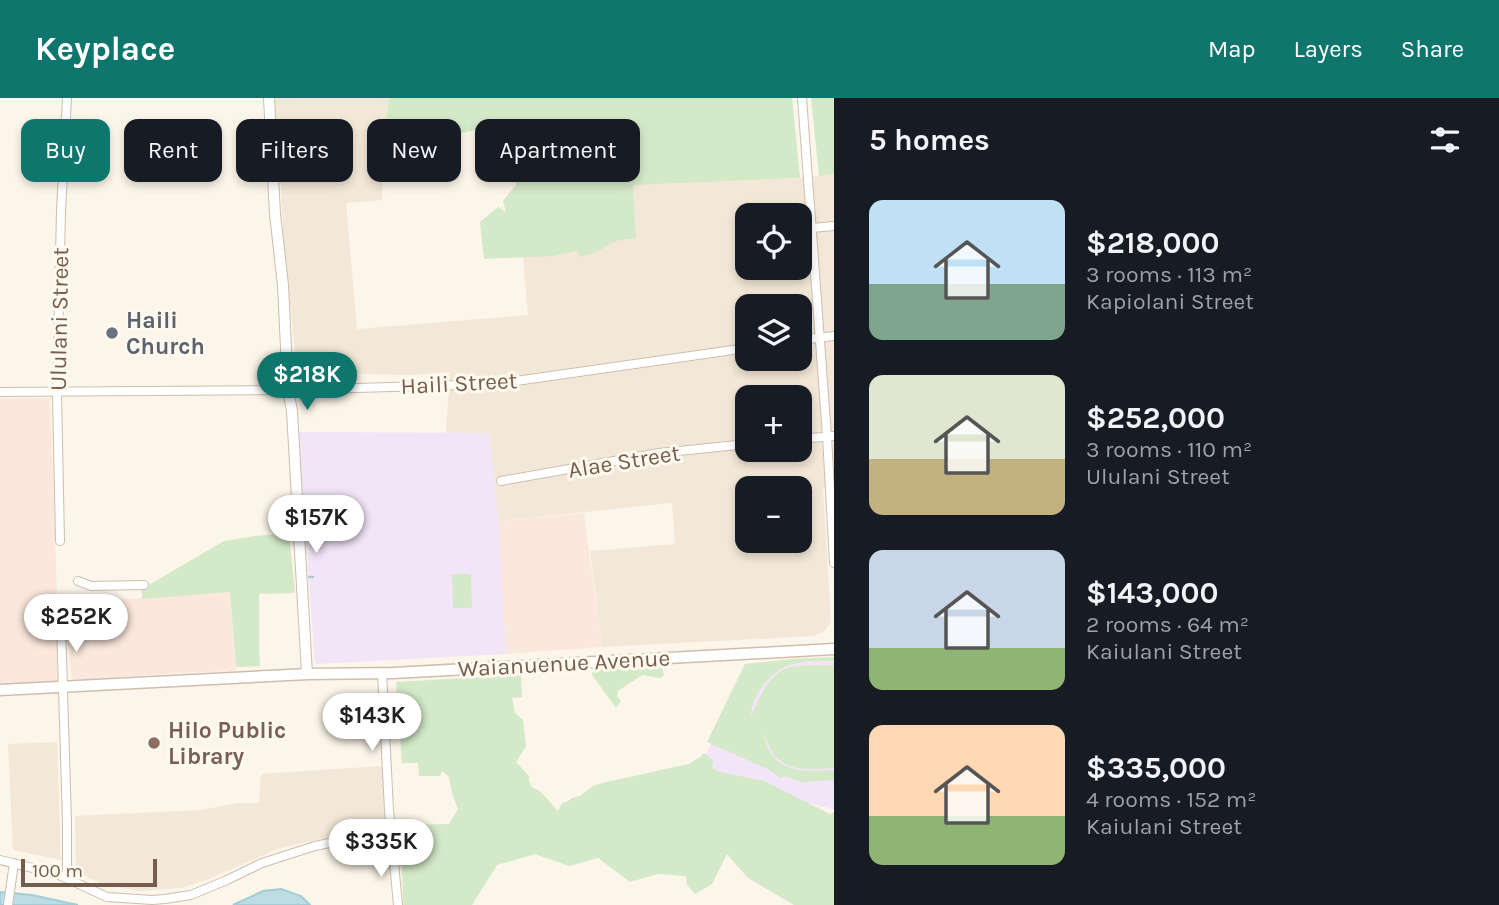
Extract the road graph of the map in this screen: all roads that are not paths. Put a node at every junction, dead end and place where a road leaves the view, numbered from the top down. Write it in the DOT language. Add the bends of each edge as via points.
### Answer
graph roads {
  1 [pos="67,98"];
  2 [pos="269,98"];
  3 [pos="802,98"];
  4 [pos="810,203"];
  5 [pos="834,226"];
  6 [pos="812,228"];
  7 [pos="834,336"];
  8 [pos="819,337"];
  9 [pos="812,338"];
  10 [pos="735,350"];
  11 [pos="288,390"];
  12 [pos="0,392"];
  13 [pos="57,393"];
  14 [pos="831,436"];
  15 [pos="812,438"];
  16 [pos="735,445"];
  17 [pos="500,481"];
  18 [pos="60,541"];
  19 [pos="834,563"];
  20 [pos="78,581"];
  21 [pos="144,585"];
  22 [pos="61,623"];
  23 [pos="834,649"];
  24 [pos="382,673"];
  25 [pos="307,674"];
  26 [pos="63,687"];
  27 [pos="0,690"];
  28 [pos="391,830"];
  29 [pos="0,860"];
  30 [pos="14,863"];
  31 [pos="67,878"];
  32 [pos="8,905"];
  33 [pos="398,905"];
  1 -- 13 [label="street, Ululani Street"];
  2 -- 11 [label="street"];
  3 -- 4 [label="street"];
  5 -- 6 [label="street"];
  6 -- 8 [label="street"];
  7 -- 8 [label="street"];
  8 -- 9 [label="street"];
  8 -- 14 [label="street"];
  10 -- 11 [label="street, Haili Street" via="495,384"];
  11 -- 13 [label="street, Haili Street"];
  11 -- 25 [label="street"];
  12 -- 13 [label="street, Haili Street"];
  13 -- 18 [label="street, Ululani Street"];
  14 -- 15 [label="street"];
  14 -- 19 [label="street"];
  16 -- 17 [label="street, Alae Street" via="659,453"];
  20 -- 21 [label="street" via="91,586"];
  22 -- 26 [label="street"];
  23 -- 24 [label="main road, Waianuenue Avenue"];
  24 -- 25 [label="main road, Waianuenue Avenue"];
  24 -- 28 [label="street"];
  25 -- 26 [label="main road, Waianuenue Avenue"];
  26 -- 27 [label="main road, Waianuenue Avenue"];
  26 -- 31 [label="street"];
  28 -- 31 [label="street" via="276,858 178,897 107,897"];
  28 -- 33 [label="street"];
  29 -- 30 [label="street"];
  30 -- 31 [label="street"];
  30 -- 32 [label="street"];
}
